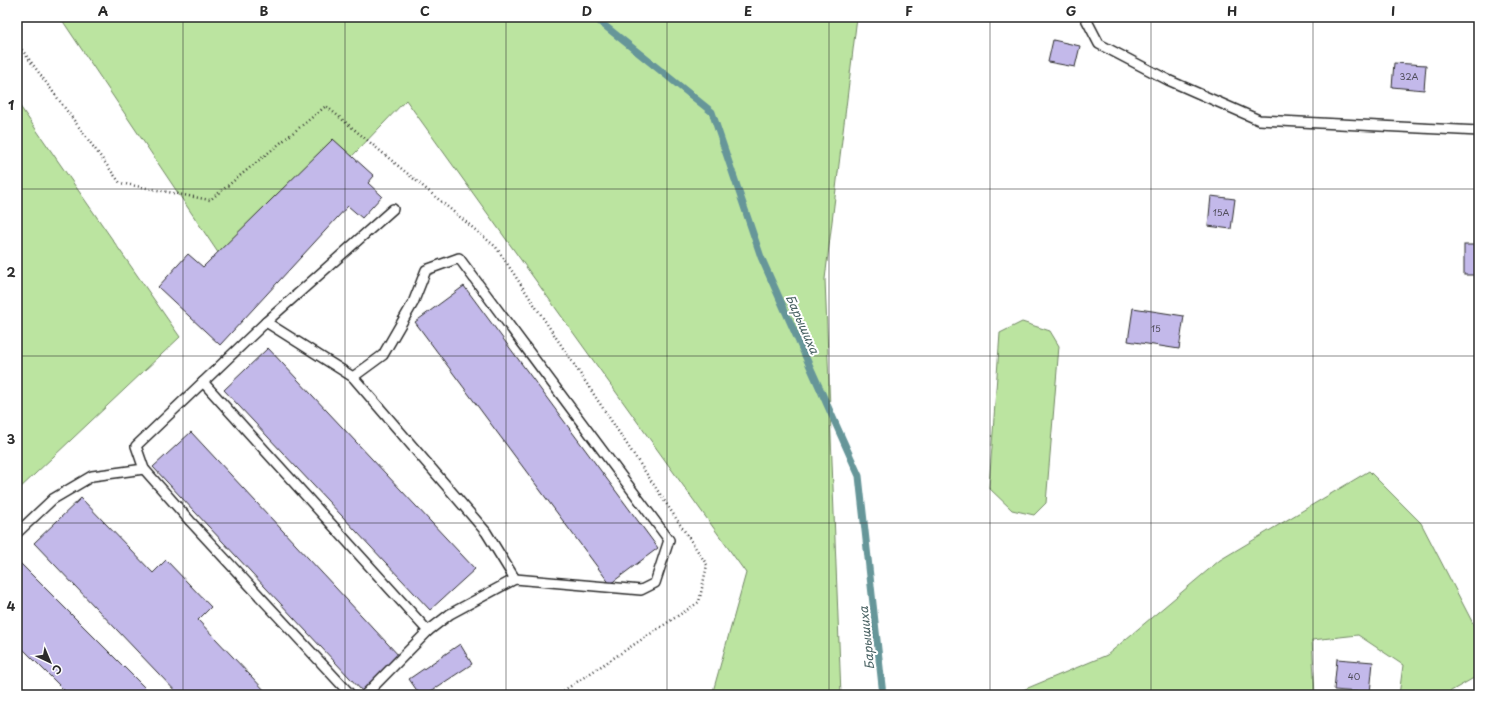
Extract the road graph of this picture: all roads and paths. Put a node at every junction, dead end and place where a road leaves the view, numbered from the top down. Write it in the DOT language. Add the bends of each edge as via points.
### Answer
graph roads {
  1 [pos="1085,17"];
  2 [pos="17,42"];
  3 [pos="1479,131"];
  4 [pos="394,209"];
  5 [pos="266,322"];
  6 [pos="353,377"];
  7 [pos="203,382"];
  8 [pos="144,469"];
  9 [pos="17,533"];
  10 [pos="514,579"];
  11 [pos="428,631"];
  12 [pos="351,695"];
  13 [pos="366,695"];
  14 [pos="557,695"];
  1 -- 3 [label="lane" via="1099,44 1168,80 1260,120"];
  2 -- 14 [label="path" via="120,183 210,200 326,106 496,247 707,566 699,602"];
  4 -- 5 [label="lane"];
  5 -- 6 [label="lane"];
  5 -- 7 [label="lane"];
  6 -- 10 [label="lane" via="486,532"];
  6 -- 10 [label="lane" via="383,355 413,303 426,270 459,258 669,540 655,583 641,590"];
  7 -- 8 [label="lane" via="136,446"];
  7 -- 11 [label="lane"];
  8 -- 9 [label="lane" via="92,476 54,499"];
  8 -- 12 [label="lane"];
  10 -- 11 [label="lane" via="450,614"];
  11 -- 13 [label="lane"];
}
